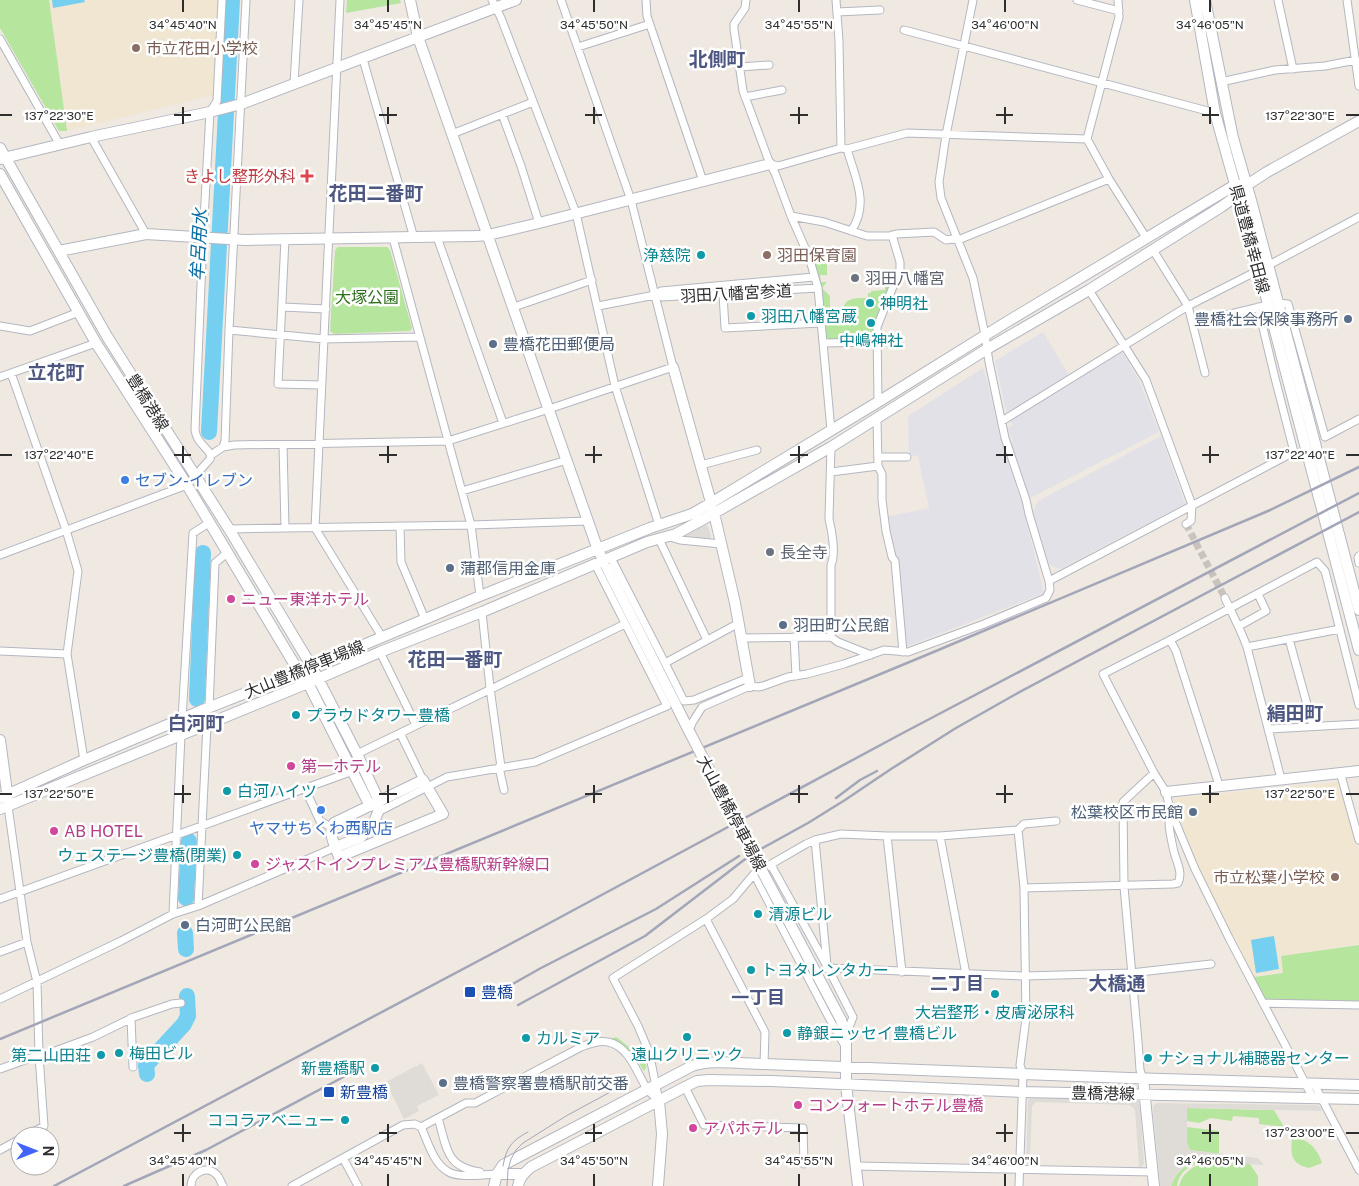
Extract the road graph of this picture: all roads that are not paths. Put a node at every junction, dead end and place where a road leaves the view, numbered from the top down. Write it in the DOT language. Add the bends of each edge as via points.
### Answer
graph roads {
  1 [pos="222,0"];
  2 [pos="246,0"];
  3 [pos="299,0"];
  4 [pos="340,0"];
  5 [pos="410,0"];
  6 [pos="516,0"];
  7 [pos="562,0"];
  8 [pos="646,0"];
  9 [pos="746,0"];
  10 [pos="836,0"];
  11 [pos="973,0"];
  12 [pos="1077,0"];
  13 [pos="1118,0"];
  14 [pos="1195,0"];
  15 [pos="1205,0"];
  16 [pos="1278,0"];
  17 [pos="1347,0"];
  18 [pos="494,4"];
  19 [pos="880,10"];
  20 [pos="1119,11"];
  21 [pos="837,12"];
  22 [pos="650,24"];
  23 [pos="904,30"];
  24 [pos="418,37"];
  25 [pos="0,39"];
  26 [pos="963,46"];
  27 [pos="578,47"];
  28 [pos="363,59"];
  29 [pos="1356,60"];
  30 [pos="769,64"];
  31 [pos="739,67"];
  32 [pos="337,69"];
  33 [pos="1293,69"];
  34 [pos="1221,82"];
  35 [pos="294,84"];
  36 [pos="1101,84"];
  37 [pos="1359,86"];
  38 [pos="782,90"];
  39 [pos="745,98"];
  40 [pos="534,102"];
  41 [pos="236,106"];
  42 [pos="215,111"];
  43 [pos="1215,113"];
  44 [pos="502,114"];
  45 [pos="1359,120"];
  46 [pos="452,134"];
  47 [pos="946,135"];
  48 [pos="91,137"];
  49 [pos="1087,139"];
  50 [pos="60,144"];
  51 [pos="0,148"];
  52 [pos="844,148"];
  53 [pos="3,158"];
  54 [pos="770,164"];
  55 [pos="0,174"];
  56 [pos="1109,179"];
  57 [pos="703,181"];
  58 [pos="1247,185"];
  59 [pos="1237,190"];
  60 [pos="631,200"];
  61 [pos="576,213"];
  62 [pos="791,216"];
  63 [pos="1359,217"];
  64 [pos="539,223"];
  65 [pos="851,231"];
  66 [pos="146,234"];
  67 [pos="488,235"];
  68 [pos="892,235"];
  69 [pos="203,237"];
  70 [pos="437,237"];
  71 [pos="393,238"];
  72 [pos="414,238"];
  73 [pos="1146,238"];
  74 [pos="224,239"];
  75 [pos="285,239"];
  76 [pos="329,240"];
  77 [pos="958,240"];
  78 [pos="1153,250"];
  79 [pos="59,251"];
  80 [pos="1269,265"];
  81 [pos="1259,270"];
  82 [pos="814,276"];
  83 [pos="592,280"];
  84 [pos="818,288"];
  85 [pos="1089,290"];
  86 [pos="723,294"];
  87 [pos="655,295"];
  88 [pos="1268,305"];
  89 [pos="598,306"];
  90 [pos="1188,306"];
  91 [pos="282,307"];
  92 [pos="514,307"];
  93 [pos="326,309"];
  94 [pos="79,312"];
  95 [pos="821,323"];
  96 [pos="1193,323"];
  97 [pos="0,326"];
  98 [pos="229,330"];
  99 [pos="280,335"];
  100 [pos="985,335"];
  101 [pos="419,337"];
  102 [pos="324,339"];
  103 [pos="877,342"];
  104 [pos="96,343"];
  105 [pos="823,343"];
  106 [pos="1124,345"];
  107 [pos="987,349"];
  108 [pos="673,367"];
  109 [pos="11,372"];
  110 [pos="1206,373"];
  111 [pos="0,377"];
  112 [pos="321,385"];
  113 [pos="615,386"];
  114 [pos="878,402"];
  115 [pos="550,409"];
  116 [pos="877,419"];
  117 [pos="1359,419"];
  118 [pos="1002,421"];
  119 [pos="503,423"];
  120 [pos="831,430"];
  121 [pos="448,441"];
  122 [pos="318,444"];
  123 [pos="283,445"];
  124 [pos="831,446"];
  125 [pos="223,448"];
  126 [pos="757,450"];
  127 [pos="210,455"];
  128 [pos="907,456"];
  129 [pos="878,457"];
  130 [pos="567,460"];
  131 [pos="701,465"];
  132 [pos="878,466"];
  133 [pos="831,472"];
  134 [pos="194,476"];
  135 [pos="187,485"];
  136 [pos="462,491"];
  137 [pos="1192,505"];
  138 [pos="713,508"];
  139 [pos="588,521"];
  140 [pos="209,524"];
  141 [pos="1186,524"];
  142 [pos="471,525"];
  143 [pos="659,525"];
  144 [pos="400,526"];
  145 [pos="285,528"];
  146 [pos="315,528"];
  147 [pos="229,529"];
  148 [pos="66,530"];
  149 [pos="669,536"];
  150 [pos="659,539"];
  151 [pos="721,544"];
  152 [pos="598,550"];
  153 [pos="227,553"];
  154 [pos="0,555"];
  155 [pos="1359,556"];
  156 [pos="603,561"];
  157 [pos="1359,563"];
  158 [pos="1049,582"];
  159 [pos="1258,594"];
  160 [pos="480,596"];
  161 [pos="1224,598"];
  162 [pos="1229,609"];
  163 [pos="1359,610"];
  164 [pos="482,612"];
  165 [pos="425,619"];
  166 [pos="739,623"];
  167 [pos="625,624"];
  168 [pos="1239,626"];
  169 [pos="1340,629"];
  170 [pos="382,637"];
  171 [pos="794,637"];
  172 [pos="831,637"];
  173 [pos="742,638"];
  174 [pos="1290,639"];
  175 [pos="707,640"];
  176 [pos="1170,640"];
  177 [pos="1248,647"];
  178 [pos="0,650"];
  179 [pos="1359,650"];
  180 [pos="380,652"];
  181 [pos="903,652"];
  182 [pos="67,654"];
  183 [pos="872,655"];
  184 [pos="666,663"];
  185 [pos="312,667"];
  186 [pos="299,672"];
  187 [pos="796,676"];
  188 [pos="319,679"];
  189 [pos="749,682"];
  190 [pos="308,683"];
  191 [pos="490,688"];
  192 [pos="1359,705"];
  193 [pos="204,710"];
  194 [pos="183,718"];
  195 [pos="1359,724"];
  196 [pos="416,725"];
  197 [pos="203,726"];
  198 [pos="1313,726"];
  199 [pos="1269,729"];
  200 [pos="689,731"];
  201 [pos="400,732"];
  202 [pos="182,735"];
  203 [pos="0,740"];
  204 [pos="357,754"];
  205 [pos="84,760"];
  206 [pos="500,767"];
  207 [pos="353,771"];
  208 [pos="1359,771"];
  209 [pos="1340,772"];
  210 [pos="1154,773"];
  211 [pos="1281,779"];
  212 [pos="426,783"];
  213 [pos="1219,785"];
  214 [pos="305,789"];
  215 [pos="504,790"];
  216 [pos="1166,792"];
  217 [pos="4,802"];
  218 [pos="1170,809"];
  219 [pos="373,810"];
  220 [pos="1056,821"];
  221 [pos="202,825"];
  222 [pos="331,827"];
  223 [pos="1018,830"];
  224 [pos="177,835"];
  225 [pos="887,836"];
  226 [pos="940,836"];
  227 [pos="815,840"];
  228 [pos="1359,840"];
  229 [pos="336,847"];
  230 [pos="771,864"];
  231 [pos="754,874"];
  232 [pos="1124,886"];
  233 [pos="1024,888"];
  234 [pos="20,892"];
  235 [pos="0,899"];
  236 [pos="198,906"];
  237 [pos="173,914"];
  238 [pos="706,919"];
  239 [pos="27,942"];
  240 [pos="0,952"];
  241 [pos="1211,964"];
  242 [pos="828,968"];
  243 [pos="902,972"];
  244 [pos="1131,973"];
  245 [pos="966,974"];
  246 [pos="1025,976"];
  247 [pos="36,982"];
  248 [pos="0,999"];
  249 [pos="181,1002"];
  250 [pos="1263,1003"];
  251 [pos="1359,1005"];
  252 [pos="131,1018"];
  253 [pos="846,1035"];
  254 [pos="847,1048"];
  255 [pos="39,1055"];
  256 [pos="764,1064"];
  257 [pos="133,1067"];
  258 [pos="846,1068"];
  259 [pos="0,1069"];
  260 [pos="1022,1074"];
  261 [pos="1144,1079"];
  262 [pos="1310,1084"];
  263 [pos="1359,1084"];
  264 [pos="846,1085"];
  265 [pos="651,1087"];
  266 [pos="685,1087"];
  267 [pos="1022,1092"];
  268 [pos="1145,1094"];
  269 [pos="1317,1098"];
  270 [pos="1359,1099"];
  271 [pos="658,1101"];
  272 [pos="438,1118"];
  273 [pos="44,1126"];
  274 [pos="421,1128"];
  275 [pos="343,1158"];
  276 [pos="804,1164"];
  277 [pos="856,1166"];
  278 [pos="1020,1170"];
  279 [pos="1359,1170"];
  280 [pos="1153,1172"];
  281 [pos="497,1174"];
  282 [pos="523,1174"];
  283 [pos="191,1186"];
  284 [pos="223,1186"];
  285 [pos="292,1186"];
  286 [pos="358,1186"];
  287 [pos="494,1186"];
  288 [pos="518,1186"];
  289 [pos="658,1186"];
  290 [pos="858,1186"];
  291 [pos="1019,1186"];
  292 [pos="1154,1186"];
  1 -- 42 [label="street"];
  2 -- 41 [label="street"];
  3 -- 35 [label="street"];
  4 -- 32 [label="street"];
  5 -- 24 [label="main road"];
  6 -- 18 [label="main road"];
  7 -- 27 [label="street"];
  8 -- 22 [label="street"];
  9 -- 31 [label="street" via="745,8 734,24"];
  10 -- 21 [label="street"];
  11 -- 26 [label="street"];
  12 -- 20 [label="street"];
  13 -- 20 [label="street"];
  14 -- 43 [label="main road, 県道豊橋幸田線"];
  15 -- 34 [label="main road, 県道豊橋幸田線"];
  16 -- 33 [label="street"];
  17 -- 29 [label="street"];
  18 -- 24 [label="main road"];
  18 -- 40 [label="street"];
  19 -- 21 [label="street"];
  20 -- 36 [label="street"];
  21 -- 52 [label="street"];
  22 -- 27 [label="street"];
  22 -- 57 [label="street"];
  23 -- 26 [label="street"];
  24 -- 28 [label="main road"];
  24 -- 46 [label="main road"];
  25 -- 50 [label="street"];
  26 -- 36 [label="street"];
  26 -- 47 [label="street"];
  27 -- 60 [label="street"];
  28 -- 32 [label="main road"];
  28 -- 72 [label="street"];
  29 -- 33 [label="street"];
  29 -- 37 [label="street"];
  30 -- 31 [label="street"];
  31 -- 39 [label="street"];
  32 -- 35 [label="main road"];
  32 -- 76 [label="street"];
  33 -- 34 [label="street"];
  34 -- 58 [label="main road, 県道豊橋幸田線"];
  35 -- 41 [label="main road"];
  36 -- 43 [label="street"];
  36 -- 49 [label="street"];
  38 -- 39 [label="street"];
  39 -- 54 [label="street"];
  40 -- 44 [label="street"];
  40 -- 61 [label="street"];
  41 -- 42 [label="main road"];
  41 -- 74 [label="street"];
  42 -- 48 [label="main road"];
  42 -- 69 [label="street"];
  43 -- 59 [label="main road, 県道豊橋幸田線"];
  44 -- 46 [label="street"];
  44 -- 64 [label="street"];
  45 -- 58 [label="main road"];
  46 -- 67 [label="main road"];
  47 -- 49 [label="street"];
  47 -- 52 [label="street" via="907,133"];
  47 -- 77 [label="street" via="939,182 941,198"];
  48 -- 50 [label="main road"];
  48 -- 66 [label="street"];
  49 -- 56 [label="street"];
  50 -- 53 [label="main road"];
  51 -- 53 [label="main road, 豊橋港線"];
  52 -- 54 [label="street" via="778,166"];
  52 -- 65 [label="street" via="860,188 861,201"];
  53 -- 79 [label="main road, 豊橋港線"];
  54 -- 57 [label="main road"];
  54 -- 62 [label="street"];
  55 -- 94 [label="main road, 豊橋港線"];
  56 -- 73 [label="street"];
  56 -- 77 [label="street"];
  57 -- 60 [label="main road"];
  58 -- 59 [label="main road"];
  58 -- 80 [label="main road, 県道豊橋幸田線"];
  59 -- 73 [label="main road"];
  59 -- 78 [label="main road"];
  59 -- 81 [label="main road, 県道豊橋幸田線"];
  60 -- 61 [label="main road"];
  60 -- 87 [label="street"];
  61 -- 64 [label="main road"];
  61 -- 83 [label="street"];
  62 -- 65 [label="street"];
  62 -- 82 [label="street"];
  63 -- 80 [label="street"];
  64 -- 67 [label="main road"];
  65 -- 68 [label="street" via="867,236"];
  66 -- 69 [label="main road"];
  66 -- 79 [label="main road"];
  67 -- 70 [label="main road"];
  67 -- 92 [label="main road"];
  68 -- 77 [label="street" via="934,232 946,240"];
  68 -- 103 [label="street" via="900,269 877,327"];
  69 -- 74 [label="main road"];
  69 -- 127 [label="street" via="195,430 200,444"];
  70 -- 72 [label="main road"];
  70 -- 119 [label="street"];
  71 -- 72 [label="main road"];
  71 -- 76 [label="main road"];
  71 -- 101 [label="street"];
  73 -- 100 [label="main road"];
  74 -- 75 [label="main road"];
  74 -- 98 [label="street"];
  75 -- 76 [label="main road"];
  75 -- 91 [label="street"];
  76 -- 93 [label="street"];
  77 -- 100 [label="street" via="973,278"];
  78 -- 85 [label="main road"];
  78 -- 90 [label="street"];
  79 -- 134 [label="main road, 豊橋港線" via="108,338"];
  80 -- 88 [label="main road, 県道豊橋幸田線"];
  81 -- 88 [label="main road, 県道豊橋幸田線"];
  81 -- 90 [label="street"];
  82 -- 84 [label="street"];
  82 -- 87 [label="street" via="661,291"];
  83 -- 89 [label="street"];
  83 -- 92 [label="street"];
  84 -- 86 [label="street, 羽田八幡宮参道"];
  84 -- 95 [label="street"];
  85 -- 106 [label="street"];
  85 -- 107 [label="main road"];
  86 -- 87 [label="street, 羽田八幡宮参道"];
  86 -- 95 [label="street" via="725,328"];
  87 -- 89 [label="street"];
  87 -- 108 [label="street"];
  88 -- 96 [label="street"];
  88 -- 117 [label="street" via="1288,304 1325,437"];
  88 -- 137 [label="street" via="1275,378 1294,452"];
  88 -- 163 [label="main road, 県道豊橋幸田線"];
  88 -- 179 [label="main road, 県道豊橋幸田線"];
  89 -- 113 [label="street"];
  90 -- 96 [label="street"];
  90 -- 106 [label="street"];
  91 -- 93 [label="street"];
  91 -- 99 [label="street"];
  92 -- 115 [label="main road"];
  93 -- 102 [label="street"];
  94 -- 97 [label="street" via="30,332"];
  94 -- 104 [label="main road, 豊橋港線"];
  95 -- 105 [label="street"];
  96 -- 110 [label="street"];
  98 -- 99 [label="street"];
  98 -- 125 [label="street"];
  99 -- 102 [label="street"];
  99 -- 112 [label="street" via="278,384"];
  100 -- 107 [label="street"];
  100 -- 114 [label="main road"];
  101 -- 102 [label="street"];
  101 -- 121 [label="street"];
  102 -- 112 [label="street"];
  103 -- 105 [label="street"];
  103 -- 114 [label="street"];
  104 -- 109 [label="street"];
  104 -- 135 [label="main road, 豊橋港線"];
  105 -- 120 [label="street"];
  106 -- 118 [label="street"];
  106 -- 137 [label="street" via="1146,380"];
  107 -- 116 [label="main road"];
  107 -- 118 [label="street"];
  108 -- 113 [label="street"];
  108 -- 131 [label="main road"];
  109 -- 111 [label="street"];
  109 -- 148 [label="street"];
  112 -- 122 [label="street"];
  113 -- 115 [label="street"];
  113 -- 143 [label="street"];
  114 -- 120 [label="main road"];
  115 -- 119 [label="street"];
  115 -- 130 [label="main road"];
  116 -- 124 [label="main road"];
  116 -- 129 [label="street"];
  118 -- 158 [label="street"];
  119 -- 121 [label="street"];
  120 -- 138 [label="main road"];
  121 -- 122 [label="street"];
  121 -- 136 [label="street"];
  122 -- 123 [label="street"];
  122 -- 146 [label="street"];
  123 -- 125 [label="street"];
  123 -- 145 [label="street"];
  124 -- 133 [label="street"];
  124 -- 138 [label="main road"];
  125 -- 127 [label="street"];
  126 -- 131 [label="street"];
  127 -- 134 [label="street"];
  128 -- 129 [label="street"];
  129 -- 132 [label="street"];
  130 -- 136 [label="street"];
  130 -- 139 [label="main road"];
  131 -- 138 [label="main road"];
  132 -- 133 [label="street"];
  132 -- 181 [label="street" via="882,474 886,531 894,561"];
  133 -- 172 [label="street"];
  134 -- 135 [label="street"];
  134 -- 147 [label="main road, 豊橋港線"];
  135 -- 140 [label="main road, 豊橋港線"];
  135 -- 148 [label="street"];
  136 -- 142 [label="street"];
  137 -- 141 [label="street" via="1191,521"];
  137 -- 158 [label="street"];
  138 -- 143 [label="main road"];
  138 -- 149 [label="main road"];
  138 -- 151 [label="main road"];
  139 -- 142 [label="street"];
  139 -- 152 [label="main road"];
  140 -- 153 [label="main road, 豊橋港線"];
  140 -- 194 [label="street" via="193,533"];
  142 -- 144 [label="street"];
  142 -- 160 [label="street"];
  143 -- 152 [label="main road"];
  144 -- 146 [label="street"];
  144 -- 165 [label="street" via="401,562"];
  145 -- 146 [label="street"];
  145 -- 147 [label="street"];
  146 -- 170 [label="street"];
  147 -- 185 [label="main road, 豊橋港線"];
  148 -- 154 [label="street"];
  148 -- 182 [label="street" via="78,571"];
  149 -- 150 [label="main road"];
  149 -- 151 [label="street"];
  150 -- 156 [label="main road"];
  150 -- 175 [label="street"];
  151 -- 166 [label="main road"];
  152 -- 156 [label="main road, 大山豊橋停車場線"];
  152 -- 160 [label="main road, 大山豊橋停車場線"];
  153 -- 186 [label="main road, 豊橋港線"];
  153 -- 193 [label="street" via="215,563"];
  155 -- 157 [label="street"];
  156 -- 164 [label="main road, 大山豊橋停車場線"];
  156 -- 167 [label="street"];
  156 -- 184 [label="street"];
  156 -- 200 [label="main road, 大山豊橋停車場線"];
  158 -- 181 [label="street" via="1046,598"];
  159 -- 162 [label="street"];
  159 -- 168 [label="street" via="1266,611"];
  159 -- 169 [label="street" via="1317,562 1325,571"];
  160 -- 165 [label="main road, 大山豊橋停車場線"];
  161 -- 162 [label="street"];
  162 -- 168 [label="street"];
  162 -- 176 [label="street"];
  164 -- 180 [label="main road, 大山豊橋停車場線"];
  164 -- 191 [label="street"];
  165 -- 170 [label="main road, 大山豊橋停車場線"];
  166 -- 173 [label="main road"];
  166 -- 175 [label="street"];
  167 -- 191 [label="street"];
  167 -- 206 [label="street" via="667,706 535,762"];
  168 -- 177 [label="street"];
  169 -- 174 [label="street"];
  169 -- 192 [label="street"];
  170 -- 185 [label="main road, 大山豊橋停車場線"];
  171 -- 172 [label="street"];
  171 -- 173 [label="street"];
  171 -- 187 [label="street"];
  172 -- 183 [label="street"];
  173 -- 189 [label="main road"];
  174 -- 177 [label="street"];
  174 -- 198 [label="street"];
  175 -- 184 [label="street"];
  176 -- 210 [label="street" via="1103,674"];
  176 -- 213 [label="street"];
  177 -- 199 [label="street"];
  178 -- 182 [label="street"];
  180 -- 188 [label="main road, 大山豊橋停車場線"];
  180 -- 196 [label="street"];
  181 -- 183 [label="street" via="884,650"];
  182 -- 205 [label="street"];
  183 -- 187 [label="street"];
  184 -- 189 [label="street" via="684,701"];
  185 -- 186 [label="main road, 大山豊橋停車場線"];
  185 -- 188 [label="main road, 豊橋港線"];
  186 -- 190 [label="main road, 豊橋港線"];
  186 -- 193 [label="main road, 大山豊橋停車場線"];
  187 -- 189 [label="street" via="758,687"];
  188 -- 190 [label="main road, 大山豊橋停車場線"];
  188 -- 204 [label="main road, 豊橋港線"];
  189 -- 200 [label="street" via="702,707"];
  190 -- 197 [label="main road, 大山豊橋停車場線"];
  190 -- 207 [label="main road, 豊橋港線"];
  191 -- 196 [label="street"];
  191 -- 206 [label="street"];
  193 -- 194 [label="main road, 大山豊橋停車場線"];
  194 -- 205 [label="main road, 大山豊橋停車場線"];
  195 -- 198 [label="street"];
  196 -- 201 [label="street"];
  197 -- 202 [label="main road, 大山豊橋停車場線"];
  197 -- 221 [label="street"];
  198 -- 199 [label="street"];
  199 -- 211 [label="street"];
  200 -- 253 [label="main road, 大山豊橋停車場線, bridge"];
  201 -- 204 [label="street"];
  201 -- 212 [label="street"];
  202 -- 217 [label="main road, 大山豊橋停車場線"];
  202 -- 224 [label="street"];
  203 -- 217 [label="main road"];
  204 -- 219 [label="main road, 豊橋港線"];
  205 -- 217 [label="main road, 大山豊橋停車場線"];
  206 -- 212 [label="street"];
  206 -- 215 [label="street"];
  207 -- 214 [label="street"];
  207 -- 219 [label="main road, 豊橋港線"];
  208 -- 209 [label="main road"];
  209 -- 211 [label="main road"];
  209 -- 228 [label="street"];
  210 -- 216 [label="street"];
  210 -- 232 [label="street" via="1123,802"];
  211 -- 213 [label="main road"];
  212 -- 219 [label="main road"];
  212 -- 229 [label="main road" via="443,814 340,857"];
  213 -- 216 [label="main road"];
  214 -- 221 [label="street"];
  214 -- 222 [label="street" via="320,821"];
  216 -- 218 [label="street"];
  217 -- 234 [label="street"];
  218 -- 232 [label="street" via="1168,818 1179,869 1178,883"];
  218 -- 250 [label="street" via="1195,869"];
  219 -- 222 [label="main road" via="334,823"];
  219 -- 229 [label="main road" via="361,837"];
  220 -- 223 [label="street" via="1024,824"];
  221 -- 224 [label="street"];
  221 -- 236 [label="street"];
  222 -- 229 [label="main road"];
  223 -- 226 [label="street"];
  223 -- 233 [label="street"];
  224 -- 234 [label="street"];
  224 -- 237 [label="street"];
  225 -- 226 [label="street"];
  225 -- 227 [label="street" via="841,834"];
  225 -- 243 [label="street"];
  226 -- 245 [label="street"];
  227 -- 230 [label="street"];
  227 -- 242 [label="street"];
  229 -- 236 [label="street"];
  230 -- 231 [label="street"];
  230 -- 242 [label="street"];
  231 -- 238 [label="street" via="733,900"];
  231 -- 254 [label="street"];
  232 -- 233 [label="street"];
  232 -- 244 [label="street"];
  233 -- 246 [label="street"];
  234 -- 235 [label="street"];
  234 -- 239 [label="street"];
  236 -- 237 [label="street"];
  237 -- 247 [label="street"];
  238 -- 256 [label="street" via="765,1032"];
  238 -- 265 [label="street" via="613,978 649,1052"];
  239 -- 240 [label="street"];
  239 -- 247 [label="street"];
  241 -- 244 [label="street"];
  242 -- 243 [label="street"];
  242 -- 253 [label="street" via="853,1017"];
  243 -- 245 [label="street"];
  244 -- 246 [label="street"];
  244 -- 261 [label="street" via="1140,1070"];
  245 -- 246 [label="street"];
  246 -- 260 [label="street"];
  247 -- 248 [label="street"];
  247 -- 255 [label="street"];
  249 -- 252 [label="street"];
  250 -- 251 [label="street"];
  250 -- 262 [label="street"];
  252 -- 255 [label="street" via="93,1037"];
  252 -- 257 [label="street"];
  253 -- 254 [label="main road, 大山豊橋停車場線"];
  254 -- 258 [label="main road, 大山豊橋停車場線"];
  255 -- 259 [label="street"];
  255 -- 273 [label="street"];
  256 -- 258 [label="main road"];
  256 -- 265 [label="main road" via="698,1064"];
  258 -- 260 [label="main road, 豊橋港線"];
  258 -- 264 [label="main road, 大山豊橋停車場線"];
  260 -- 261 [label="main road, 豊橋港線"];
  260 -- 267 [label="street"];
  261 -- 262 [label="main road, 豊橋港線"];
  261 -- 268 [label="main road"];
  262 -- 263 [label="main road, 豊橋港線"];
  262 -- 269 [label="street"];
  264 -- 266 [label="main road" via="709,1080"];
  264 -- 267 [label="main road, 豊橋港線"];
  264 -- 277 [label="main road, 大山豊橋停車場線"];
  265 -- 271 [label="street"];
  265 -- 272 [label="street" via="617,1046 596,1042 580,1047 475,1103 466,1103"];
  265 -- 281 [label="main road" via="503,1165"];
  266 -- 271 [label="main road"];
  266 -- 276 [label="street" via="704,1124 803,1128"];
  267 -- 268 [label="main road, 豊橋港線"];
  267 -- 278 [label="street"];
  268 -- 269 [label="main road, 豊橋港線"];
  268 -- 280 [label="main road"];
  269 -- 270 [label="main road, 豊橋港線"];
  269 -- 279 [label="street"];
  271 -- 282 [label="main road"];
  271 -- 289 [label="main road" via="662,1134"];
  272 -- 274 [label="street"];
  272 -- 281 [label="street" via="455,1162 472,1170"];
  274 -- 275 [label="street" via="415,1124 403,1125"];
  274 -- 281 [label="street" via="435,1158 447,1171 457,1175"];
  275 -- 285 [label="street"];
  275 -- 286 [label="street"];
  277 -- 278 [label="street"];
  277 -- 290 [label="main road, 大山豊橋停車場線"];
  278 -- 280 [label="street"];
  278 -- 291 [label="street"];
  280 -- 292 [label="main road"];
  281 -- 282 [label="main road"];
  281 -- 287 [label="main road"];
  282 -- 288 [label="main road"];
  283 -- 284 [label="street" via="194,1176 206,1169 217,1175"];
}
